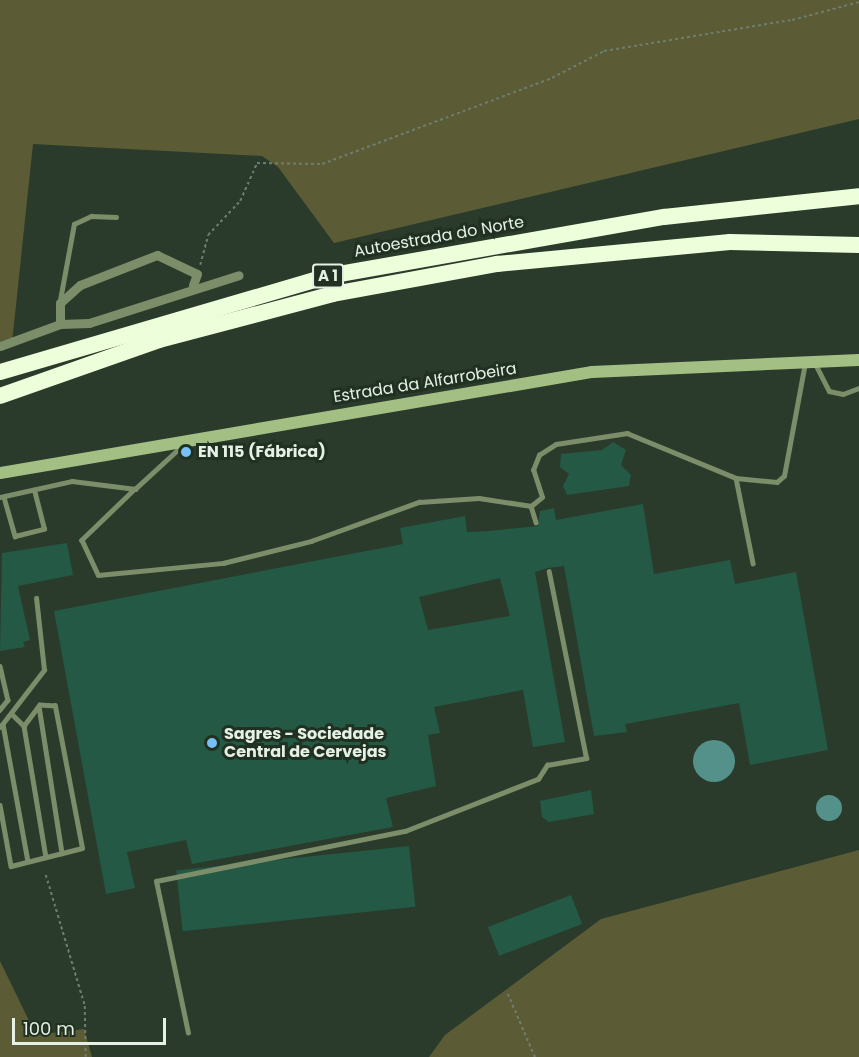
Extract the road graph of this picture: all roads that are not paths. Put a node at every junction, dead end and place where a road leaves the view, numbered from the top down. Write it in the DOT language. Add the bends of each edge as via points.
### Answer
graph roads {
  1 [pos="859,196"];
  2 [pos="116,217"];
  3 [pos="859,245"];
  4 [pos="239,274"];
  5 [pos="193,285"];
  6 [pos="60,303"];
  7 [pos="60,324"];
  8 [pos="0,346"];
  9 [pos="859,360"];
  10 [pos="810,363"];
  11 [pos="0,372"];
  12 [pos="859,388"];
  13 [pos="0,396"];
  14 [pos="190,439"];
  15 [pos="0,473"];
  16 [pos="736,478"];
  17 [pos="135,489"];
  18 [pos="34,490"];
  19 [pos="2,497"];
  20 [pos="531,506"];
  21 [pos="536,522"];
  22 [pos="753,563"];
  23 [pos="549,572"];
  24 [pos="36,598"];
  25 [pos="0,666"];
  26 [pos="39,706"];
  27 [pos="0,710"];
  28 [pos="13,715"];
  29 [pos="1,726"];
  30 [pos="24,726"];
  31 [pos="0,805"];
  32 [pos="62,853"];
  33 [pos="46,857"];
  34 [pos="28,861"];
  35 [pos="188,1033"];
  1 -- 11 [label="highway, Autoestrada do Norte / A 1" via="664,217 328,276"];
  2 -- 6 [label="lane" via="91,216 74,224"];
  3 -- 13 [label="highway, A 1" via="729,242 497,264 298,303 159,340"];
  4 -- 5 [label="street"];
  5 -- 6 [label="street" via="197,274 158,255 80,285"];
  5 -- 7 [label="street" via="89,323"];
  6 -- 7 [label="street"];
  7 -- 8 [label="street"];
  9 -- 10 [label="main road, Estrada da Alfarrobeira"];
  10 -- 12 [label="lane" via="829,391 843,394"];
  10 -- 14 [label="main road, Estrada da Alfarrobeira" via="592,372"];
  10 -- 16 [label="lane" via="784,476 777,482"];
  14 -- 15 [label="main road, Estrada da Alfarrobeira"];
  14 -- 17 [label="lane"];
  16 -- 20 [label="lane" via="627,433 556,444 540,454 533,470 542,497"];
  16 -- 22 [label="lane"];
  17 -- 18 [label="lane" via="72,481"];
  17 -- 20 [label="lane" via="82,540 98,575 223,563 311,541 419,502 479,498"];
  18 -- 19 [label="lane"];
  18 -- 19 [label="lane" via="44,529 15,536"];
  20 -- 21 [label="lane"];
  23 -- 35 [label="lane" via="586,758 547,765 538,779 405,831 156,880"];
  24 -- 28 [label="lane" via="44,670"];
  25 -- 27 [label="lane" via="8,700"];
  26 -- 30 [label="lane"];
  26 -- 32 [label="lane"];
  26 -- 32 [label="lane" via="55,706 82,848"];
  28 -- 29 [label="lane"];
  28 -- 30 [label="lane"];
  29 -- 34 [label="lane"];
  30 -- 33 [label="lane"];
  31 -- 34 [label="lane" via="11,866"];
  32 -- 33 [label="lane"];
  33 -- 34 [label="lane"];
}
